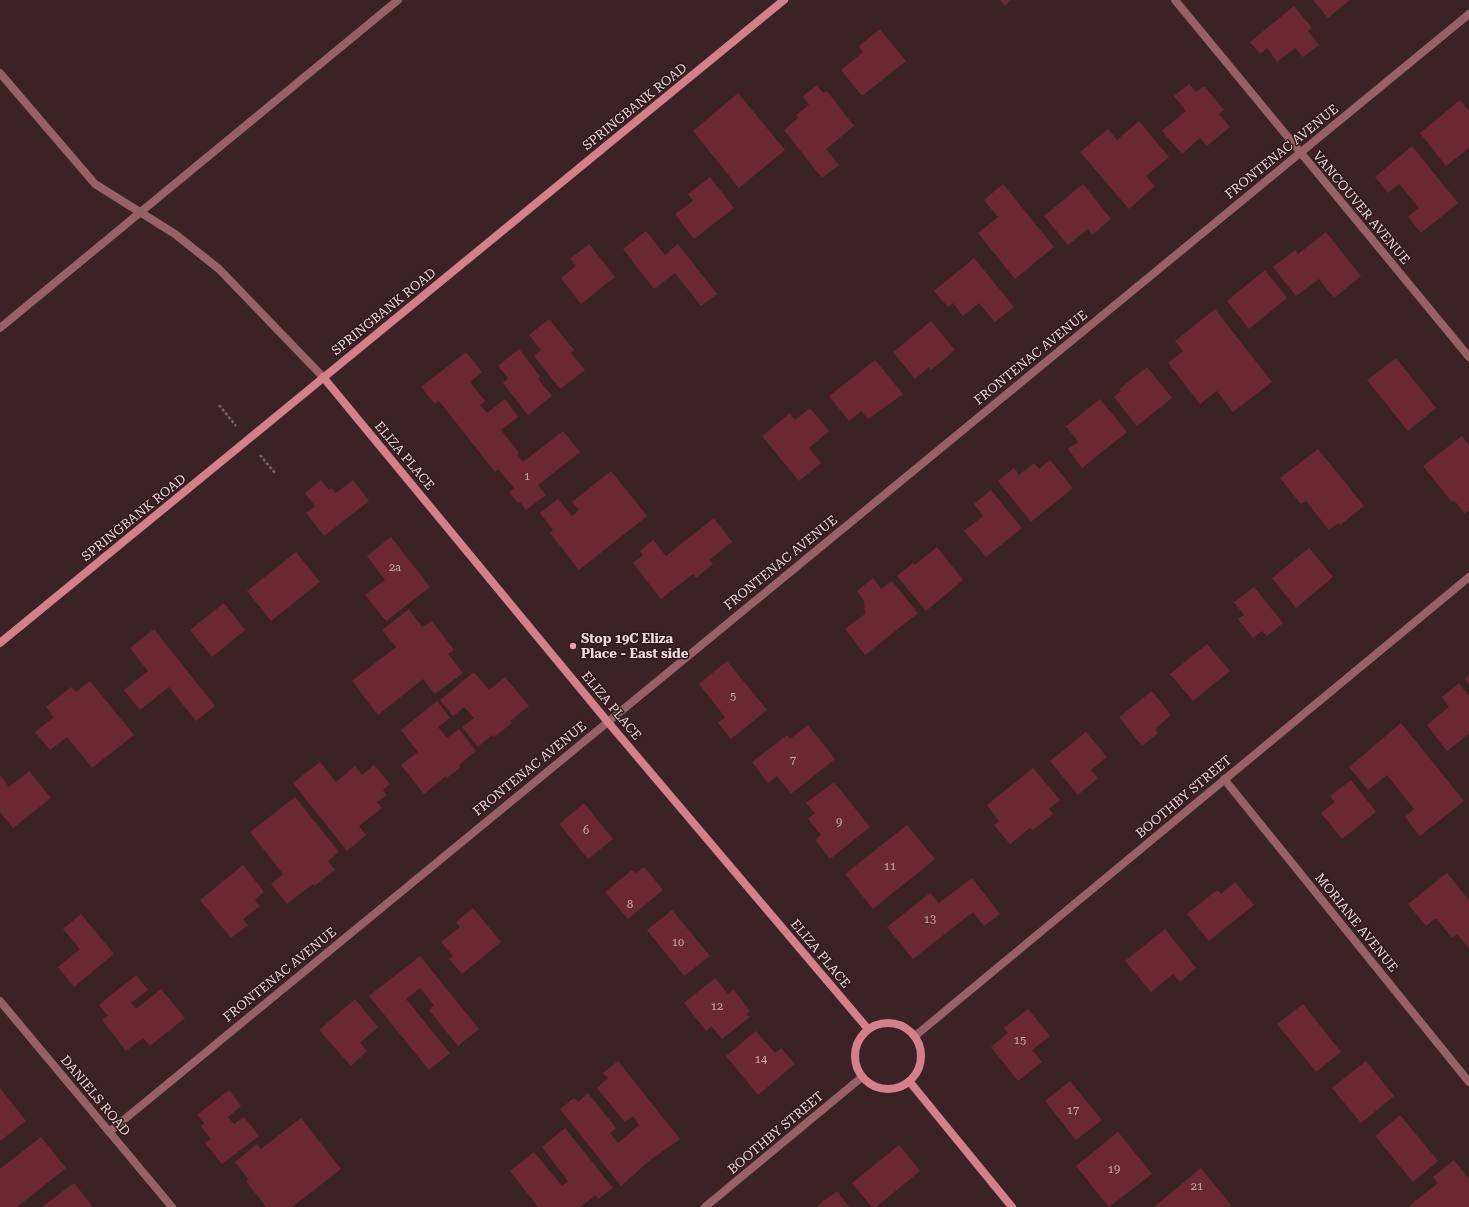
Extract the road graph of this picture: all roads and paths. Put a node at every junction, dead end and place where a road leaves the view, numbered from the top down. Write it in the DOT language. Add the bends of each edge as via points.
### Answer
graph roads {
  1 [pos="398,0"];
  2 [pos="784,0"];
  3 [pos="1175,0"];
  4 [pos="1469,14"];
  5 [pos="0,73"];
  6 [pos="1300,153"];
  7 [pos="140,213"];
  8 [pos="0,328"];
  9 [pos="1469,357"];
  10 [pos="323,377"];
  11 [pos="1469,577"];
  12 [pos="0,643"];
  13 [pos="607,721"];
  14 [pos="1224,779"];
  15 [pos="0,1001"];
  16 [pos="868,1029"];
  17 [pos="915,1036"];
  18 [pos="862,1077"];
  19 [pos="910,1081"];
  20 [pos="1469,1082"];
  21 [pos="109,1132"];
  22 [pos="172,1207"];
  23 [pos="705,1207"];
  24 [pos="1012,1207"];
  1 -- 7 [label="street"];
  2 -- 10 [label="street, SPRINGBANK ROAD"];
  3 -- 6 [label="street, VANCOUVER AVENUE"];
  4 -- 6 [label="street, FRONTENAC AVENUE"];
  5 -- 7 [label="street" via="95,184"];
  6 -- 9 [label="street, VANCOUVER AVENUE"];
  6 -- 13 [label="street, FRONTENAC AVENUE"];
  7 -- 8 [label="street"];
  7 -- 10 [label="street" via="175,234 219,269"];
  10 -- 12 [label="street, SPRINGBANK ROAD"];
  10 -- 13 [label="street, ELIZA PLACE"];
  11 -- 14 [label="street, BOOTHBY STREET"];
  13 -- 16 [label="street, ELIZA PLACE"];
  13 -- 21 [label="street, FRONTENAC AVENUE"];
  14 -- 17 [label="street, BOOTHBY STREET"];
  14 -- 20 [label="street, MORIANE AVENUE"];
  15 -- 21 [label="street, DANIELS ROAD"];
  16 -- 17 [label="street" via="877,1024 892,1023 907,1028"];
  16 -- 18 [label="street" via="860,1037 856,1047 857,1068"];
  17 -- 19 [label="street" via="921,1054 916,1073"];
  18 -- 19 [label="street" via="870,1084 890,1089"];
  18 -- 23 [label="street, BOOTHBY STREET"];
  19 -- 24 [label="street"];
  21 -- 22 [label="street, DANIELS ROAD"];
}
